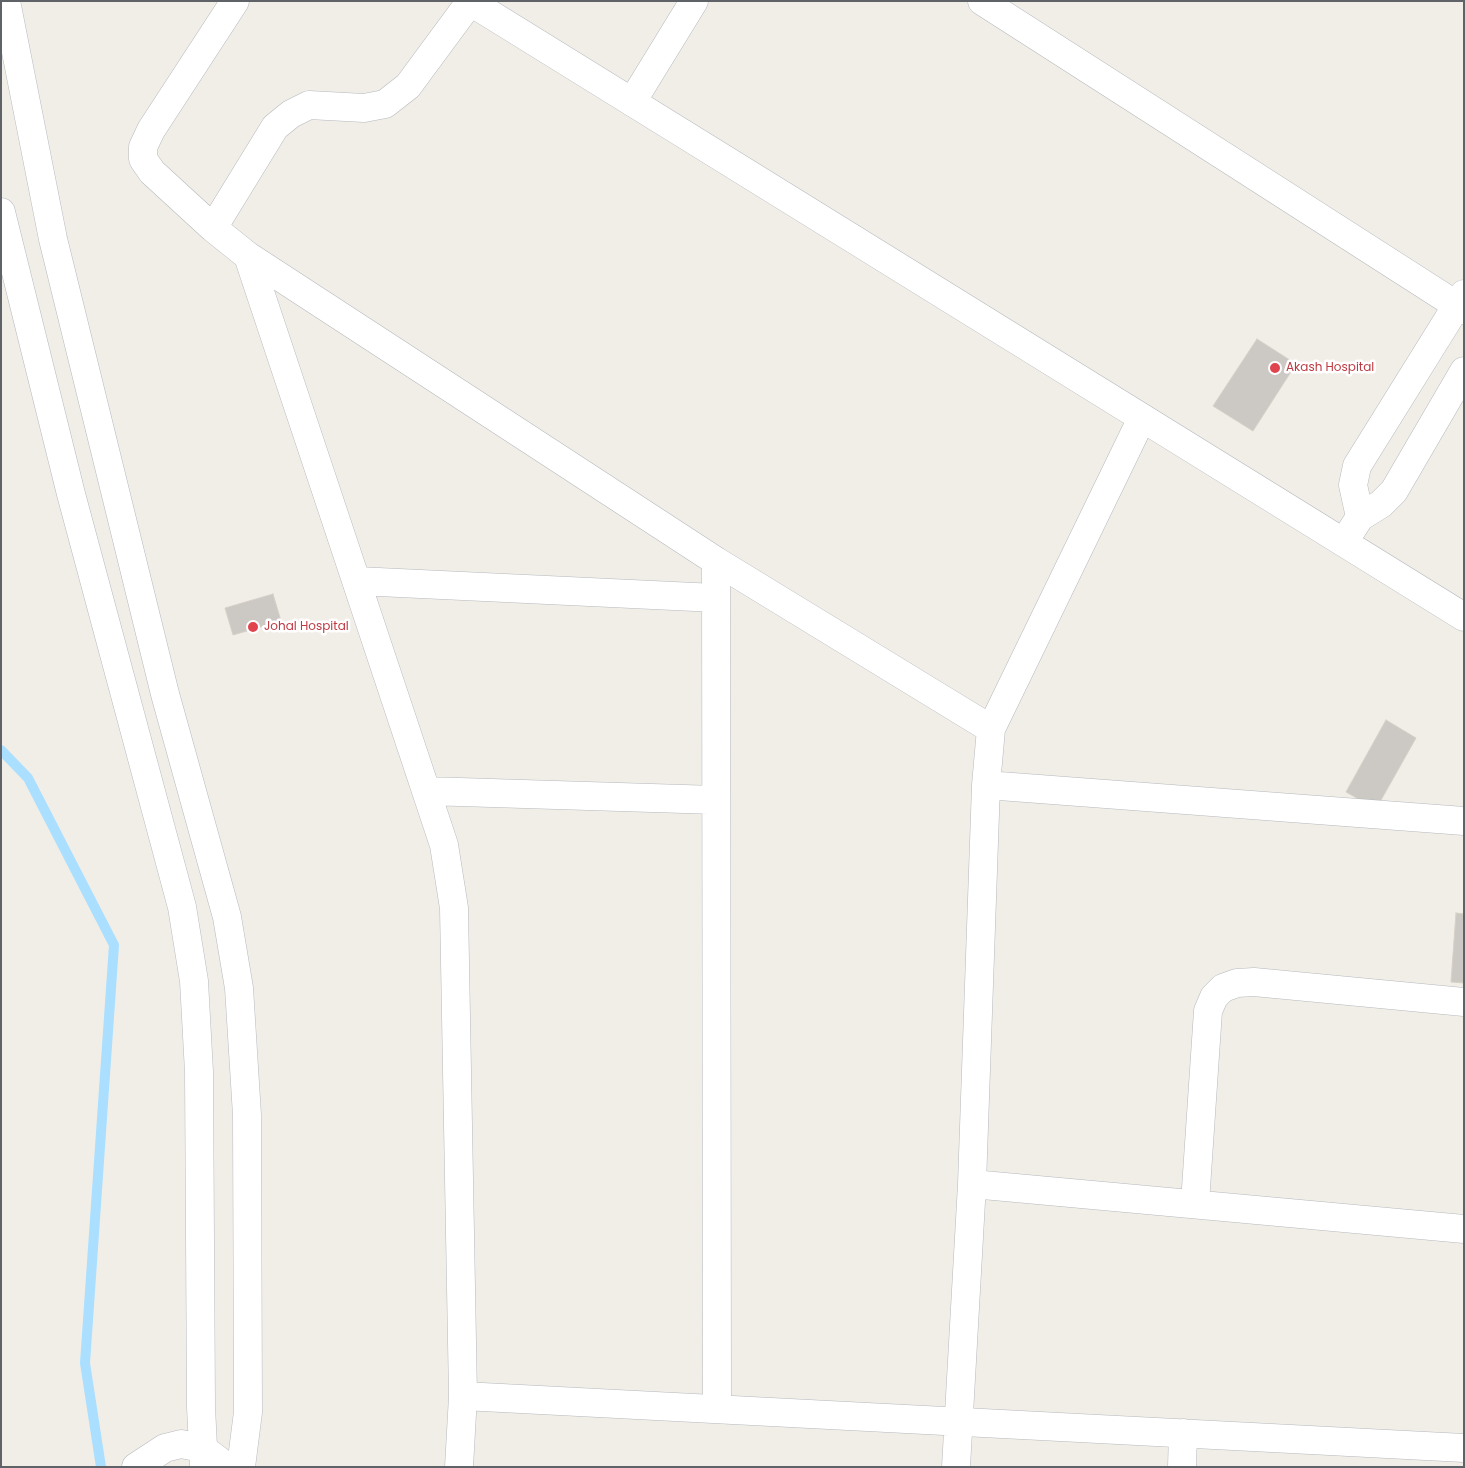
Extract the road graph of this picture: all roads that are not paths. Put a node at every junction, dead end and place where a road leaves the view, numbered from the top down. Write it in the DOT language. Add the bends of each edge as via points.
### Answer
graph roads {
  1 [pos="6,1"];
  2 [pos="235,1"];
  3 [pos="694,1"];
  4 [pos="982,1"];
  5 [pos="470,2"];
  6 [pos="632,102"];
  7 [pos="1,212"];
  8 [pos="213,228"];
  9 [pos="53,239"];
  10 [pos="11,250"];
  11 [pos="248,256"];
  12 [pos="1461,304"];
  13 [pos="1464,371"];
  14 [pos="93,398"];
  15 [pos="50,408"];
  16 [pos="1142,418"];
  17 [pos="1360,517"];
  18 [pos="1344,543"];
  19 [pos="716,561"];
  20 [pos="357,581"];
  21 [pos="716,598"];
  22 [pos="1464,617"];
  23 [pos="992,728"];
  24 [pos="986,785"];
  25 [pos="427,791"];
  26 [pos="716,800"];
  27 [pos="1464,822"];
  28 [pos="1464,1002"];
  29 [pos="972,1184"];
  30 [pos="1195,1203"];
  31 [pos="1464,1229"];
  32 [pos="462,1396"];
  33 [pos="717,1409"];
  34 [pos="959,1422"];
  35 [pos="1183,1433"];
  36 [pos="1464,1448"];
  37 [pos="1406,1456"];
  38 [pos="203,1458"];
  39 [pos="145,1460"];
  40 [pos="227,1467"];
  41 [pos="241,1467"];
  42 [pos="459,1467"];
  43 [pos="956,1467"];
  44 [pos="1182,1467"];
  1 -- 9 [label="street"];
  2 -- 8 [label="street" via="143,146 143,159 152,172"];
  3 -- 6 [label="street"];
  4 -- 12 [label="street"];
  5 -- 6 [label="street"];
  5 -- 8 [label="street" via="408,86 385,104 364,108 309,105 290,114 275,127"];
  6 -- 16 [label="street"];
  7 -- 10 [label="street"];
  8 -- 11 [label="street"];
  9 -- 10 [label="street"];
  9 -- 14 [label="street"];
  10 -- 15 [label="street"];
  11 -- 19 [label="street"];
  11 -- 20 [label="street"];
  12 -- 17 [label="street" via="1357,466 1353,485"];
  13 -- 17 [label="street" via="1394,491"];
  14 -- 15 [label="street"];
  14 -- 41 [label="street" via="165,694 227,917 239,988 247,1135 248,1412"];
  15 -- 38 [label="street" via="182,907 194,981 200,1072"];
  16 -- 18 [label="street"];
  16 -- 23 [label="street"];
  17 -- 18 [label="street"];
  18 -- 22 [label="street"];
  19 -- 21 [label="street"];
  19 -- 23 [label="street"];
  20 -- 21 [label="street"];
  20 -- 25 [label="street"];
  21 -- 26 [label="street"];
  23 -- 24 [label="street"];
  24 -- 27 [label="street"];
  24 -- 29 [label="street"];
  25 -- 26 [label="street"];
  25 -- 32 [label="street" via="444,845 454,908"];
  26 -- 33 [label="street"];
  28 -- 30 [label="street" via="1254,982 1238,982 1223,988 1214,997 1208,1011"];
  29 -- 30 [label="street"];
  29 -- 34 [label="street"];
  30 -- 31 [label="street"];
  32 -- 33 [label="street"];
  32 -- 42 [label="street"];
  33 -- 34 [label="street"];
  34 -- 35 [label="street"];
  34 -- 43 [label="street"];
  35 -- 37 [label="street"];
  35 -- 44 [label="street"];
  36 -- 37 [label="street"];
  38 -- 39 [label="street" via="181,1444 165,1448"];
  38 -- 40 [label="street"];
}
